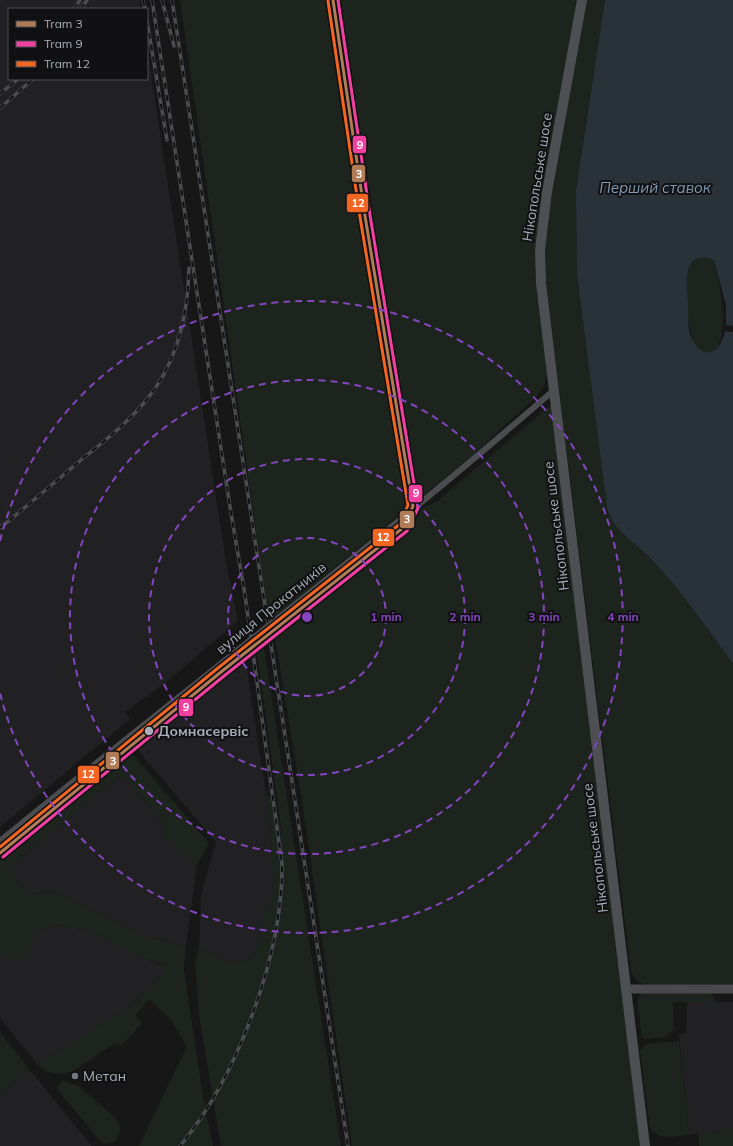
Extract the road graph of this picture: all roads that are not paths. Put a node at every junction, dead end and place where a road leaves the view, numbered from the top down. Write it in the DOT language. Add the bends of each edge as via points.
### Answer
graph roads {
  1 [pos="582,0"];
  2 [pos="554,390"];
  3 [pos="0,841"];
  4 [pos="626,989"];
  5 [pos="733,989"];
  6 [pos="646,1146"];
  1 -- 2 [label="main road, Нікопольське шосе" via="546,192 540,250 541,283"];
  2 -- 3 [label="street, вулиця Прокатників" via="471,462"];
  2 -- 4 [label="main road, Нікопольське шосе"];
  4 -- 5 [label="street"];
  4 -- 6 [label="main road, Нікопольське шосе"];
}
